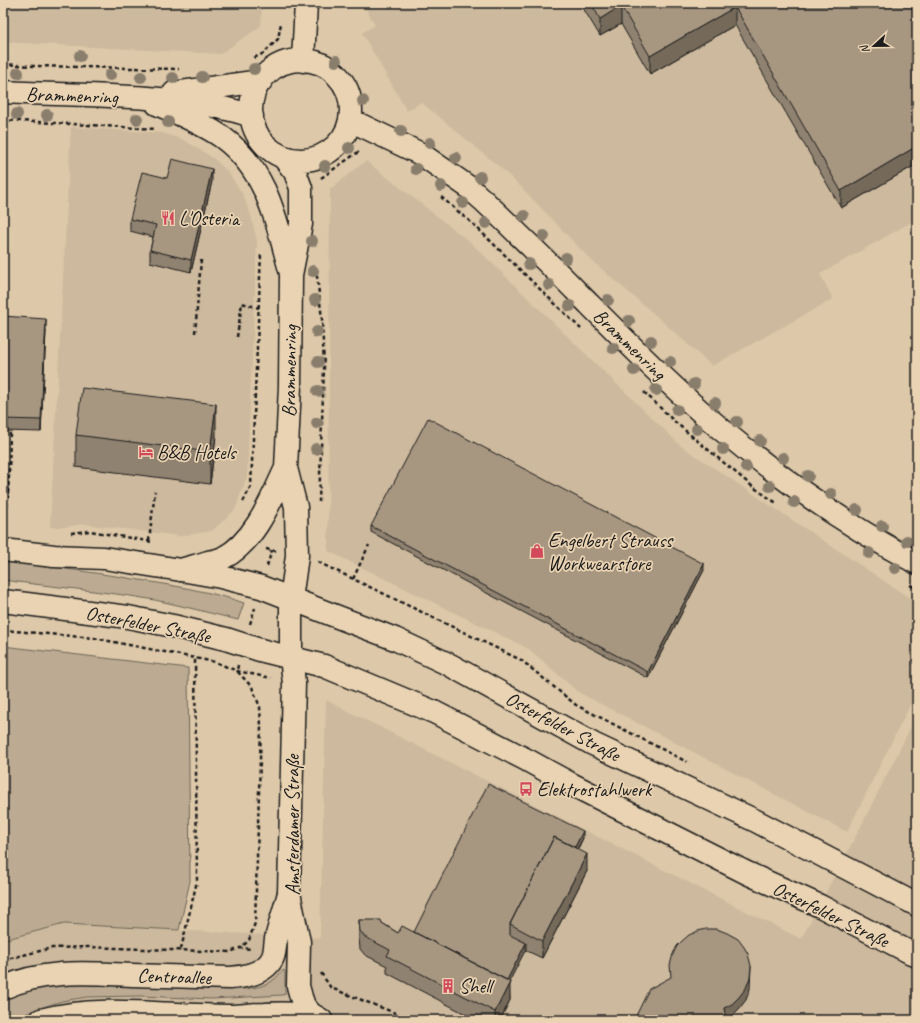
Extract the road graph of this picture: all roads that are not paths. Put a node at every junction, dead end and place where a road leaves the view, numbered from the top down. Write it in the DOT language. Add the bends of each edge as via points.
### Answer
graph roads {
  1 [pos="306,3"];
  2 [pos="302,61"];
  3 [pos="261,81"];
  4 [pos="3,92"];
  5 [pos="141,97"];
  6 [pos="252,116"];
  7 [pos="350,120"];
  8 [pos="283,157"];
  9 [pos="291,275"];
  10 [pos="286,468"];
  11 [pos="3,550"];
  12 [pos="917,563"];
  13 [pos="181,570"];
  14 [pos="291,599"];
  15 [pos="3,601"];
  16 [pos="291,657"];
  17 [pos="289,893"];
  18 [pos="917,905"];
  19 [pos="917,956"];
  20 [pos="3,988"];
  21 [pos="316,1017"];
  22 [pos="41,1020"];
  1 -- 2 [label="street"];
  2 -- 3 [label="street, Brammenring" via="280,66"];
  2 -- 7 [label="street, Brammenring" via="325,67 339,78 350,100"];
  3 -- 5 [label="street, Brammenring"];
  3 -- 6 [label="street, Brammenring" via="255,90"];
  4 -- 5 [label="street, Brammenring"];
  5 -- 6 [label="street, Brammenring" via="188,102"];
  5 -- 9 [label="street, Brammenring" via="208,128 233,146 246,160 264,186"];
  6 -- 8 [label="street, Brammenring" via="257,134 263,142"];
  7 -- 8 [label="street, Brammenring" via="345,134 326,154 304,161"];
  7 -- 12 [label="street, Brammenring" via="421,154 467,186 651,366 722,430 824,507"];
  8 -- 9 [label="street, Brammenring" via="295,172 301,188 301,224"];
  9 -- 10 [label="street, Brammenring"];
  10 -- 13 [label="street, Brammenring" via="272,499 249,537 222,558"];
  10 -- 14 [label="street, Brammenring" via="296,507 297,556"];
  11 -- 13 [label="street, Osterfelder Straße" via="104,558"];
  13 -- 14 [label="street, Osterfelder Straße" via="261,587"];
  14 -- 16 [label="street"];
  14 -- 18 [label="street, Osterfelder Straße" via="395,639 450,665 593,744 756,821"];
  15 -- 16 [label="street, Osterfelder Straße" via="128,617"];
  16 -- 17 [label="street, Amsterdamer Straße" via="294,683"];
  16 -- 19 [label="street, Osterfelder Straße" via="324,666 434,712 734,867 820,906"];
  17 -- 20 [label="street, Centroallee" via="273,958 264,968 252,975 230,978 51,974 22,980"];
  17 -- 21 [label="street, Amsterdamer Straße" via="299,942 298,986 304,1006"];
  21 -- 22 [label="street, Centroallee" via="97,1011"];
}
